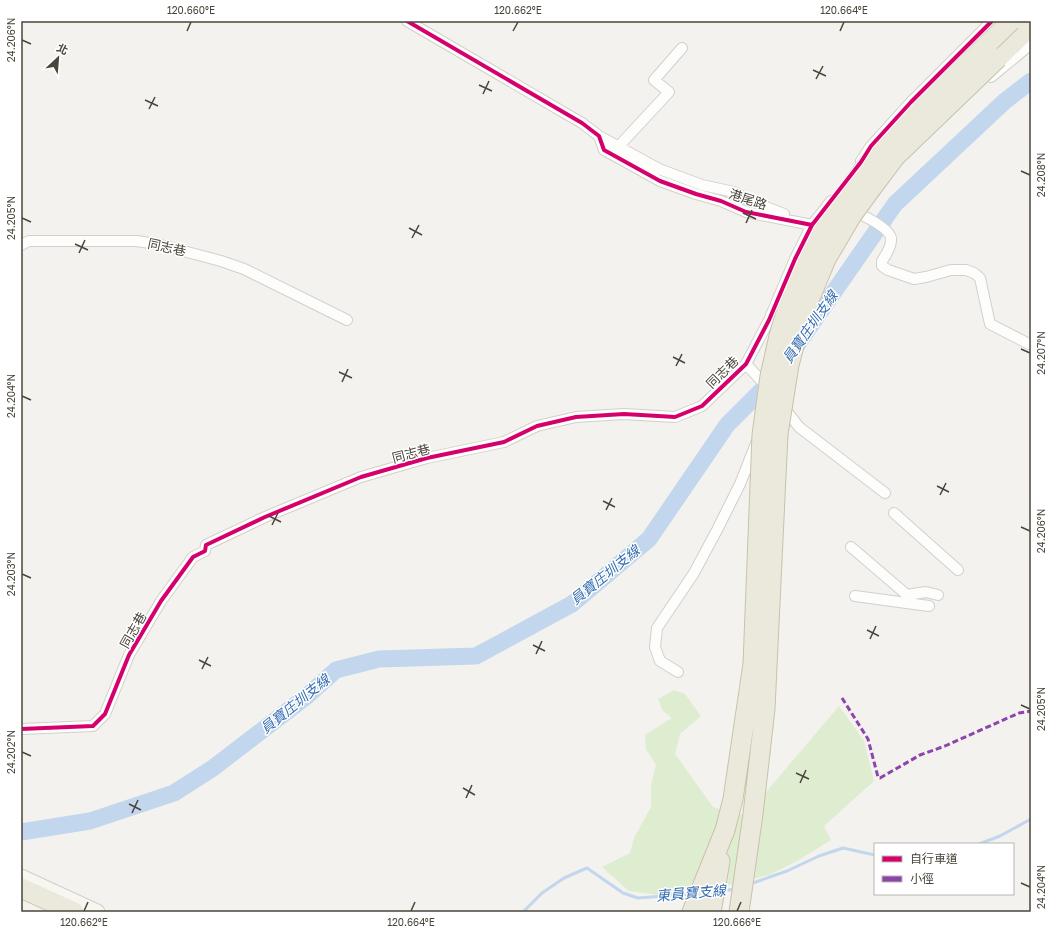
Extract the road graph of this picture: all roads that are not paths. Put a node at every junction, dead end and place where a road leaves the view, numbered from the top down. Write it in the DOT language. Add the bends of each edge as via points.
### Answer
graph roads {
  1 [pos="408,21"];
  2 [pos="992,21"];
  3 [pos="1011,21"];
  4 [pos="1031,26"];
  5 [pos="1031,44"];
  6 [pos="682,48"];
  7 [pos="598,136"];
  8 [pos="618,147"];
  9 [pos="861,162"];
  10 [pos="832,200"];
  11 [pos="812,225"];
  12 [pos="21,245"];
  13 [pos="347,320"];
  14 [pos="1031,345"];
  15 [pos="746,364"];
  16 [pos="779,401"];
  17 [pos="885,494"];
  18 [pos="894,513"];
  19 [pos="851,547"];
  20 [pos="958,570"];
  21 [pos="938,595"];
  22 [pos="855,596"];
  23 [pos="929,606"];
  24 [pos="678,672"];
  25 [pos="21,729"];
  26 [pos="725,830"];
  27 [pos="21,876"];
  28 [pos="21,888"];
  29 [pos="21,898"];
  30 [pos="52,912"];
  31 [pos="74,912"];
  32 [pos="97,912"];
  33 [pos="692,912"];
  34 [pos="711,912"];
  35 [pos="739,912"];
  1 -- 7 [label="street, 港尾路" via="576,120"];
  2 -- 9 [label="street" via="911,102 871,146"];
  3 -- 26 [label="highway, bridge" via="890,139 866,167 822,230 790,299 770,376 762,435 753,664 733,799"];
  4 -- 35 [label="highway, bridge" via="895,158 871,189 826,259 798,330 789,365 778,434 765,709"];
  5 -- 9 [label="street" via="976,89 894,169 874,169"];
  6 -- 8 [label="street" via="654,80 669,92"];
  7 -- 8 [label="street"];
  7 -- 11 [label="street, 港尾路" via="604,150 660,181 746,212"];
  8 -- 11 [label="street" via="659,169 702,185 734,192"];
  9 -- 10 [label="street"];
  10 -- 11 [label="street"];
  10 -- 14 [label="street" via="887,231 891,239 882,266 888,270 914,279 951,270 974,273 980,278 990,324"];
  11 -- 15 [label="street, 同志巷"];
  12 -- 13 [label="street, 同志巷" via="29,241 136,241 157,244 244,269"];
  15 -- 16 [label="street"];
  15 -- 25 [label="street, 同志巷" via="702,406 675,417 624,414 576,417 537,426 504,442 427,458 361,477 206,545 205,551 193,557 161,601 130,655 105,714 93,726"];
  16 -- 17 [label="street" via="799,427"];
  16 -- 24 [label="street" via="754,446 740,484 694,573 657,628 654,640 660,660"];
  18 -- 20 [label="street"];
  19 -- 21 [label="street" via="907,595 926,592"];
  22 -- 23 [label="street"];
  26 -- 33 [label="highway"];
  26 -- 34 [label="highway"];
  27 -- 32 [label="street"];
  28 -- 31 [label="highway"];
  29 -- 30 [label="highway"];
}
